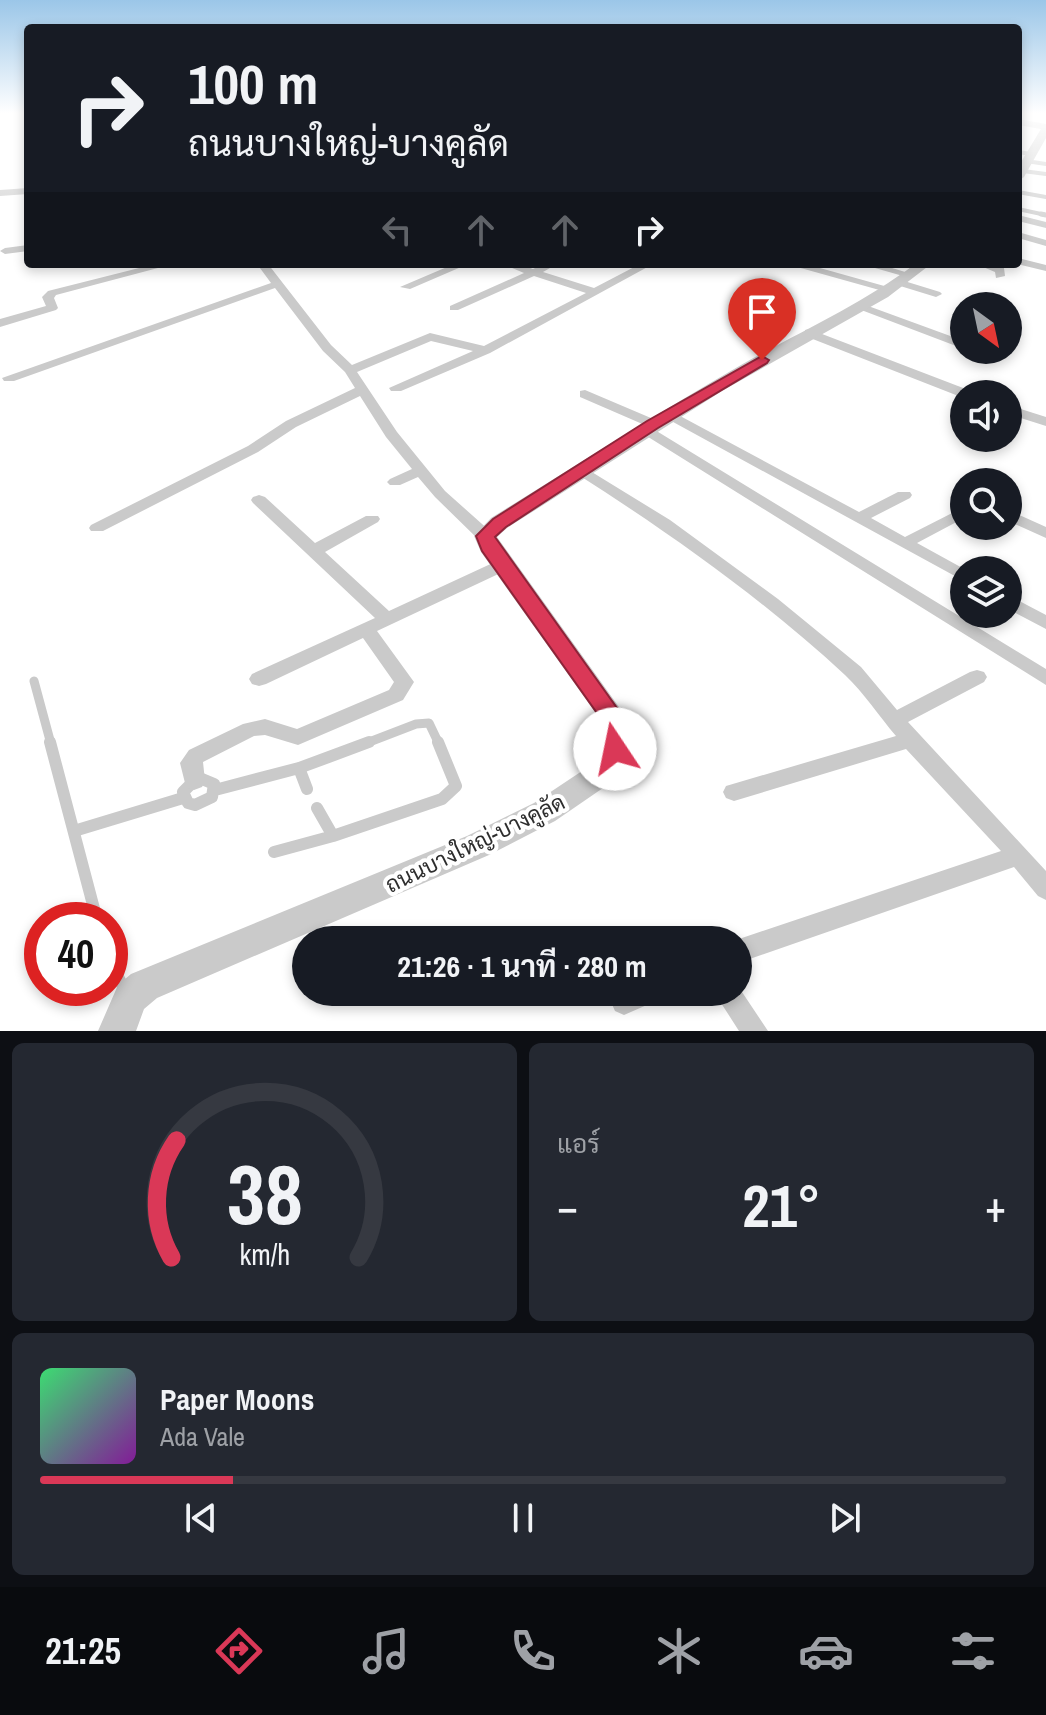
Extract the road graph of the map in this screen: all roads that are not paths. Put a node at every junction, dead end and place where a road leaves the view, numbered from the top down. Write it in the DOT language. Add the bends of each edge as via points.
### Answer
graph roads {
  1 [pos="24,191"];
  2 [pos="0,193"];
  3 [pos="1022,193"];
  4 [pos="1046,197"];
  5 [pos="1022,210"];
  6 [pos="1046,215"];
  7 [pos="1022,219"];
  8 [pos="1046,225"];
  9 [pos="1022,236"];
  10 [pos="1046,243"];
  11 [pos="24,249"];
  12 [pos="5,251"];
  13 [pos="1022,262"];
  14 [pos="152,268"];
  15 [pos="265,268"];
  16 [pos="453,268"];
  17 [pos="520,268"];
  18 [pos="544,268"];
  19 [pos="640,268"];
  20 [pos="827,268"];
  21 [pos="877,268"];
  22 [pos="994,268"];
  23 [pos="1046,268"];
  24 [pos="535,273"];
  25 [pos="1000,276"];
  26 [pos="906,278"];
  27 [pos="277,284"];
  28 [pos="406,287"];
  29 [pos="595,292"];
  30 [pos="936,294"];
  31 [pos="860,306"];
  32 [pos="454,308"];
  33 [pos="0,323"];
  34 [pos="809,333"];
  35 [pos="950,340"];
  36 [pos="486,350"];
  37 [pos="350,370"];
  38 [pos="9,378"];
  39 [pos="396,388"];
  40 [pos="950,388"];
  41 [pos="363,389"];
  42 [pos="585,394"];
  43 [pos="1022,414"];
  44 [pos="1046,422"];
  45 [pos="655,423"];
  46 [pos="422,470"];
  47 [pos="582,471"];
  48 [pos="395,482"];
  49 [pos="904,495"];
  50 [pos="259,500"];
  51 [pos="860,518"];
  52 [pos="372,519"];
  53 [pos="950,519"];
  54 [pos="1022,522"];
  55 [pos="97,528"];
  56 [pos="1046,533"];
  57 [pos="485,536"];
  58 [pos="905,543"];
  59 [pos="313,551"];
  60 [pos="503,565"];
  61 [pos="950,568"];
  62 [pos="1022,609"];
  63 [pos="387,619"];
  64 [pos="1046,623"];
  65 [pos="366,629"];
  66 [pos="977,677"];
  67 [pos="1046,678"];
  68 [pos="259,679"];
  69 [pos="34,681"];
  70 [pos="895,720"];
  71 [pos="912,739"];
  72 [pos="299,768"];
  73 [pos="307,789"];
  74 [pos="189,790"];
  75 [pos="215,790"];
  76 [pos="734,792"];
  77 [pos="317,808"];
  78 [pos="74,831"];
  79 [pos="333,836"];
  80 [pos="274,852"];
  81 [pos="1019,855"];
  82 [pos="1046,889"];
  83 [pos="92,902"];
  84 [pos="752,947"];
  85 [pos="128,993"];
  86 [pos="131,997"];
  87 [pos="737,1006"];
  88 [pos="117,1031"];
  89 [pos="755,1031"];
  1 -- 2 [label="street"];
  3 -- 4 [label="lane"];
  5 -- 6 [label="lane"];
  7 -- 8 [label="street"];
  9 -- 10 [label="street"];
  11 -- 12 [label="street"];
  13 -- 23 [label="street"];
  14 -- 33 [label="street" via="52,293 52,308"];
  15 -- 27 [label="street"];
  16 -- 28 [label="street"];
  17 -- 24 [label="street"];
  18 -- 24 [label="street"];
  19 -- 29 [label="street"];
  20 -- 26 [label="lane"];
  21 -- 26 [label="street"];
  22 -- 25 [label="street"];
  24 -- 29 [label="street"];
  24 -- 32 [label="street"];
  26 -- 30 [label="street"];
  26 -- 31 [label="street"];
  27 -- 37 [label="street"];
  27 -- 38 [label="street"];
  29 -- 36 [label="street"];
  31 -- 34 [label="street"];
  31 -- 35 [label="street"];
  34 -- 40 [label="street"];
  34 -- 45 [label="street"];
  36 -- 37 [label="street" via="430,337"];
  36 -- 39 [label="street"];
  37 -- 41 [label="street"];
  41 -- 46 [label="street"];
  41 -- 55 [label="street"];
  42 -- 45 [label="street"];
  43 -- 44 [label="street"];
  45 -- 47 [label="street"];
  45 -- 51 [label="street"];
  45 -- 67 [label="street"];
  46 -- 48 [label="street"];
  46 -- 57 [label="street"];
  47 -- 57 [label="street"];
  47 -- 70 [label="street" via="664,523 802,625 854,672"];
  49 -- 51 [label="street"];
  50 -- 59 [label="street"];
  51 -- 58 [label="street"];
  52 -- 59 [label="street"];
  53 -- 58 [label="street"];
  54 -- 56 [label="street"];
  57 -- 60 [label="street, ถนนบางใหญ่-บางคูลัด"];
  58 -- 61 [label="street"];
  59 -- 63 [label="street"];
  60 -- 63 [label="street"];
  60 -- 86 [label="street, ถนนบางใหญ่-บางคูลัด" via="610,715 615,749 603,772 573,795 503,833 346,905 163,976"];
  62 -- 64 [label="street"];
  63 -- 65 [label="street"];
  65 -- 68 [label="street"];
  65 -- 74 [label="street" via="404,682 396,695 298,737 265,727 236,735 192,759"];
  66 -- 70 [label="street"];
  69 -- 78 [label="lane"];
  70 -- 71 [label="street"];
  71 -- 76 [label="street"];
  71 -- 81 [label="street"];
  72 -- 73 [label="lane"];
  72 -- 75 [label="lane"];
  72 -- 79 [label="lane" via="416,724 429,723 435,731 456,786 452,793"];
  74 -- 75 [label="lane" via="209,781"];
  74 -- 75 [label="lane" via="195,805"];
  74 -- 78 [label="lane"];
  77 -- 79 [label="lane"];
  78 -- 83 [label="lane"];
  79 -- 80 [label="lane"];
  81 -- 82 [label="street"];
  81 -- 84 [label="street"];
  85 -- 86 [label="lane"];
  86 -- 88 [label="street"];
  87 -- 89 [label="street"];
}
